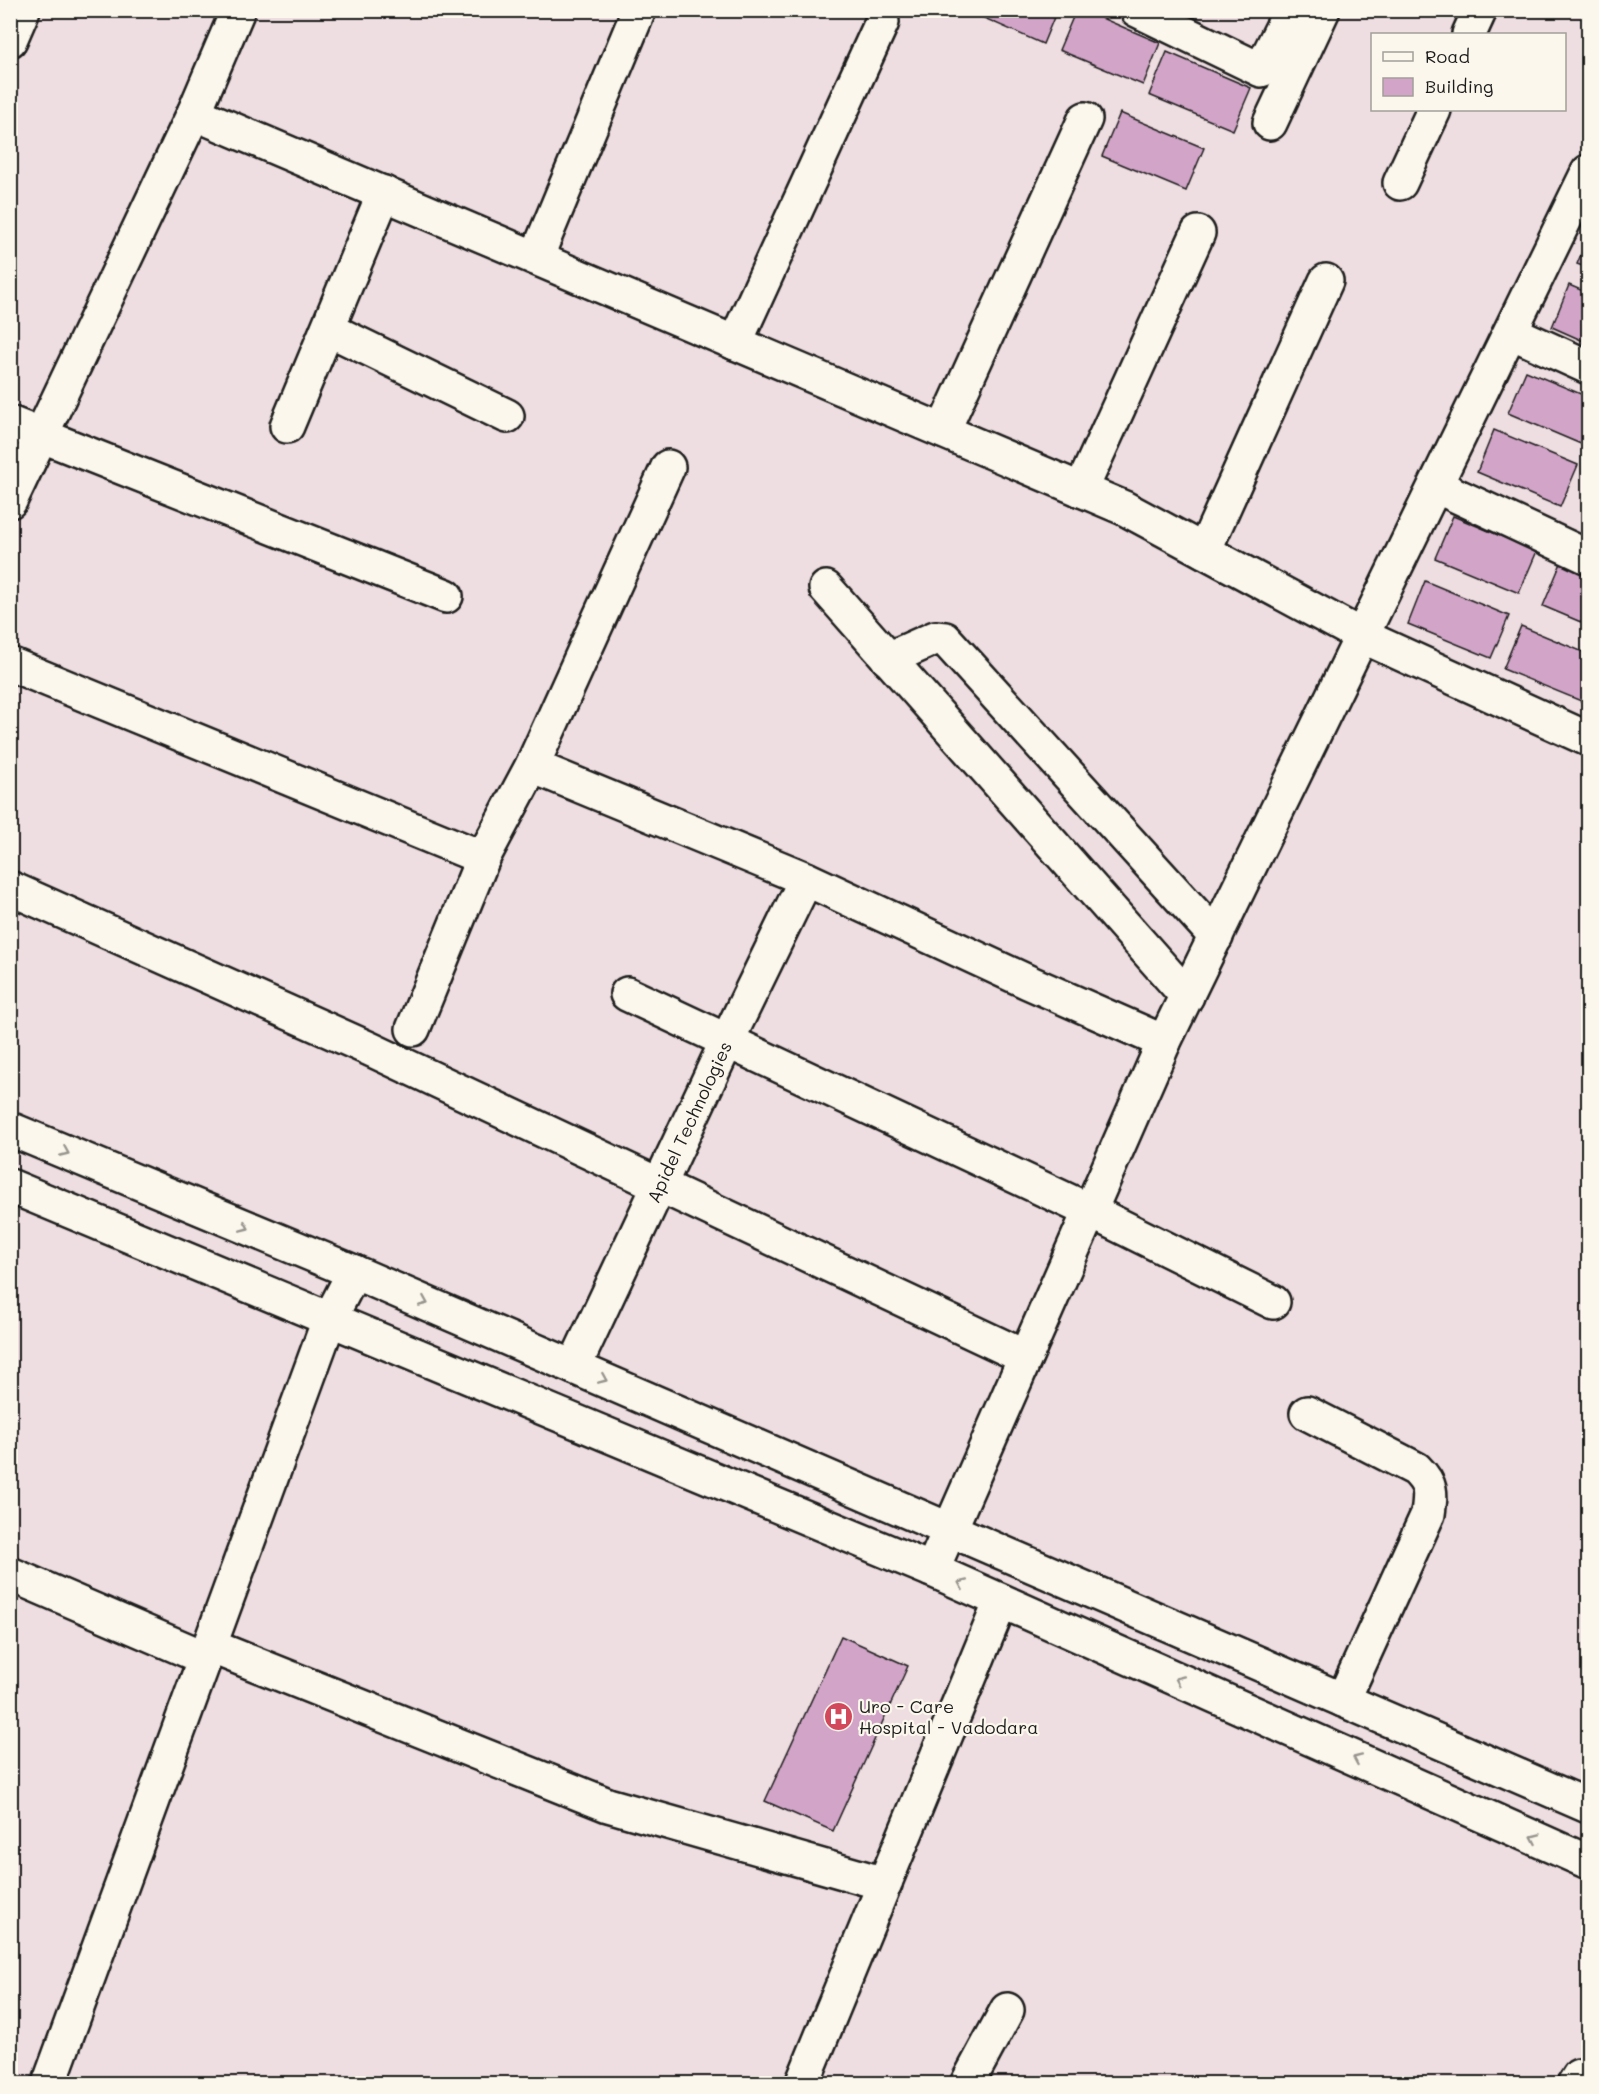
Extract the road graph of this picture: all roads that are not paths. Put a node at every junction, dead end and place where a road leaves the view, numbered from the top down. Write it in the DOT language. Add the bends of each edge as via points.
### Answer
graph roads {
  1 [pos="23,10"];
  2 [pos="238,10"];
  3 [pos="639,10"];
  4 [pos="1137,10"];
  5 [pos="1291,10"];
  6 [pos="1323,10"];
  7 [pos="1480,10"];
  8 [pos="882,22"];
  9 [pos="1469,33"];
  10 [pos="10,40"];
  11 [pos="1434,111"];
  12 [pos="194,113"];
  13 [pos="1085,119"];
  14 [pos="1270,123"];
  15 [pos="1586,182"];
  16 [pos="1400,183"];
  17 [pos="384,193"];
  18 [pos="1198,233"];
  19 [pos="536,258"];
  20 [pos="1326,281"];
  21 [pos="328,329"];
  22 [pos="1511,332"];
  23 [pos="735,343"];
  24 [pos="1588,368"];
  25 [pos="507,416"];
  26 [pos="10,423"];
  27 [pos="287,426"];
  28 [pos="943,431"];
  29 [pos="41,436"];
  30 [pos="668,467"];
  31 [pos="1436,486"];
  32 [pos="1081,490"];
  33 [pos="10,501"];
  34 [pos="1204,551"];
  35 [pos="1588,557"];
  36 [pos="826,588"];
  37 [pos="446,596"];
  38 [pos="1362,636"];
  39 [pos="888,659"];
  40 [pos="10,664"];
  41 [pos="1588,739"];
  42 [pos="531,766"];
  43 [pos="483,858"];
  44 [pos="806,879"];
  45 [pos="10,888"];
  46 [pos="1216,937"];
  47 [pos="627,994"];
  48 [pos="1187,996"];
  49 [pos="413,1029"];
  50 [pos="727,1041"];
  51 [pos="1164,1042"];
  52 [pos="10,1130"];
  53 [pos="659,1185"];
  54 [pos="10,1186"];
  55 [pos="1090,1211"];
  56 [pos="354,1272"];
  57 [pos="1273,1302"];
  58 [pos="329,1320"];
  59 [pos="1025,1357"];
  60 [pos="574,1367"];
  61 [pos="1307,1413"];
  62 [pos="950,1528"];
  63 [pos="932,1570"];
  64 [pos="10,1574"];
  65 [pos="1001,1601"];
  66 [pos="208,1652"];
  67 [pos="1342,1700"];
  68 [pos="1588,1806"];
  69 [pos="1588,1862"];
  70 [pos="885,1884"];
  71 [pos="1007,2010"];
  72 [pos="49,2084"];
  73 [pos="802,2084"];
  74 [pos="967,2084"];
  1 -- 10 [label="street"];
  2 -- 12 [label="street"];
  3 -- 19 [label="street"];
  4 -- 5 [label="street" via="1261,70"];
  6 -- 14 [label="street"];
  7 -- 9 [label="street"];
  8 -- 23 [label="street"];
  11 -- 16 [label="street"];
  12 -- 17 [label="street"];
  12 -- 29 [label="street"];
  13 -- 28 [label="street"];
  15 -- 22 [label="street"];
  17 -- 19 [label="street"];
  17 -- 21 [label="street"];
  18 -- 32 [label="street"];
  19 -- 23 [label="street"];
  20 -- 34 [label="street"];
  21 -- 25 [label="street"];
  21 -- 27 [label="street"];
  22 -- 24 [label="street"];
  22 -- 31 [label="street"];
  23 -- 28 [label="street"];
  26 -- 29 [label="street"];
  28 -- 32 [label="street"];
  29 -- 33 [label="street"];
  29 -- 37 [label="street"];
  30 -- 42 [label="street"];
  31 -- 35 [label="street"];
  31 -- 38 [label="street"];
  32 -- 34 [label="street"];
  34 -- 38 [label="street"];
  36 -- 39 [label="street"];
  38 -- 41 [label="street"];
  38 -- 46 [label="street"];
  39 -- 46 [label="street" via="935,638 945,639"];
  39 -- 48 [label="street"];
  40 -- 43 [label="street"];
  42 -- 43 [label="street"];
  42 -- 44 [label="street"];
  43 -- 49 [label="street"];
  44 -- 50 [label="street, Apidel Technologies"];
  44 -- 51 [label="street"];
  45 -- 53 [label="street" via="370,1049"];
  46 -- 48 [label="street"];
  47 -- 50 [label="street"];
  48 -- 51 [label="street"];
  50 -- 53 [label="street, Apidel Technologies"];
  50 -- 55 [label="street"];
  51 -- 55 [label="street"];
  52 -- 56 [label="street, one-way"];
  53 -- 59 [label="street"];
  53 -- 60 [label="street, Apidel Technologies"];
  54 -- 58 [label="street"];
  55 -- 57 [label="street"];
  55 -- 59 [label="street"];
  56 -- 58 [label="street"];
  56 -- 60 [label="street, one-way"];
  58 -- 63 [label="street"];
  58 -- 66 [label="street"];
  59 -- 62 [label="street"];
  60 -- 62 [label="street, one-way"];
  61 -- 67 [label="street" via="1416,1469 1427,1480 1431,1497 1428,1514"];
  62 -- 63 [label="street"];
  62 -- 67 [label="street"];
  65 -- 63 [label="street, one-way"];
  64 -- 66 [label="street"];
  69 -- 65 [label="street, one-way"];
  65 -- 70 [label="street"];
  66 -- 70 [label="street" via="608,1805"];
  66 -- 72 [label="street"];
  67 -- 68 [label="street"];
  70 -- 73 [label="street"];
  71 -- 74 [label="street"];
}
